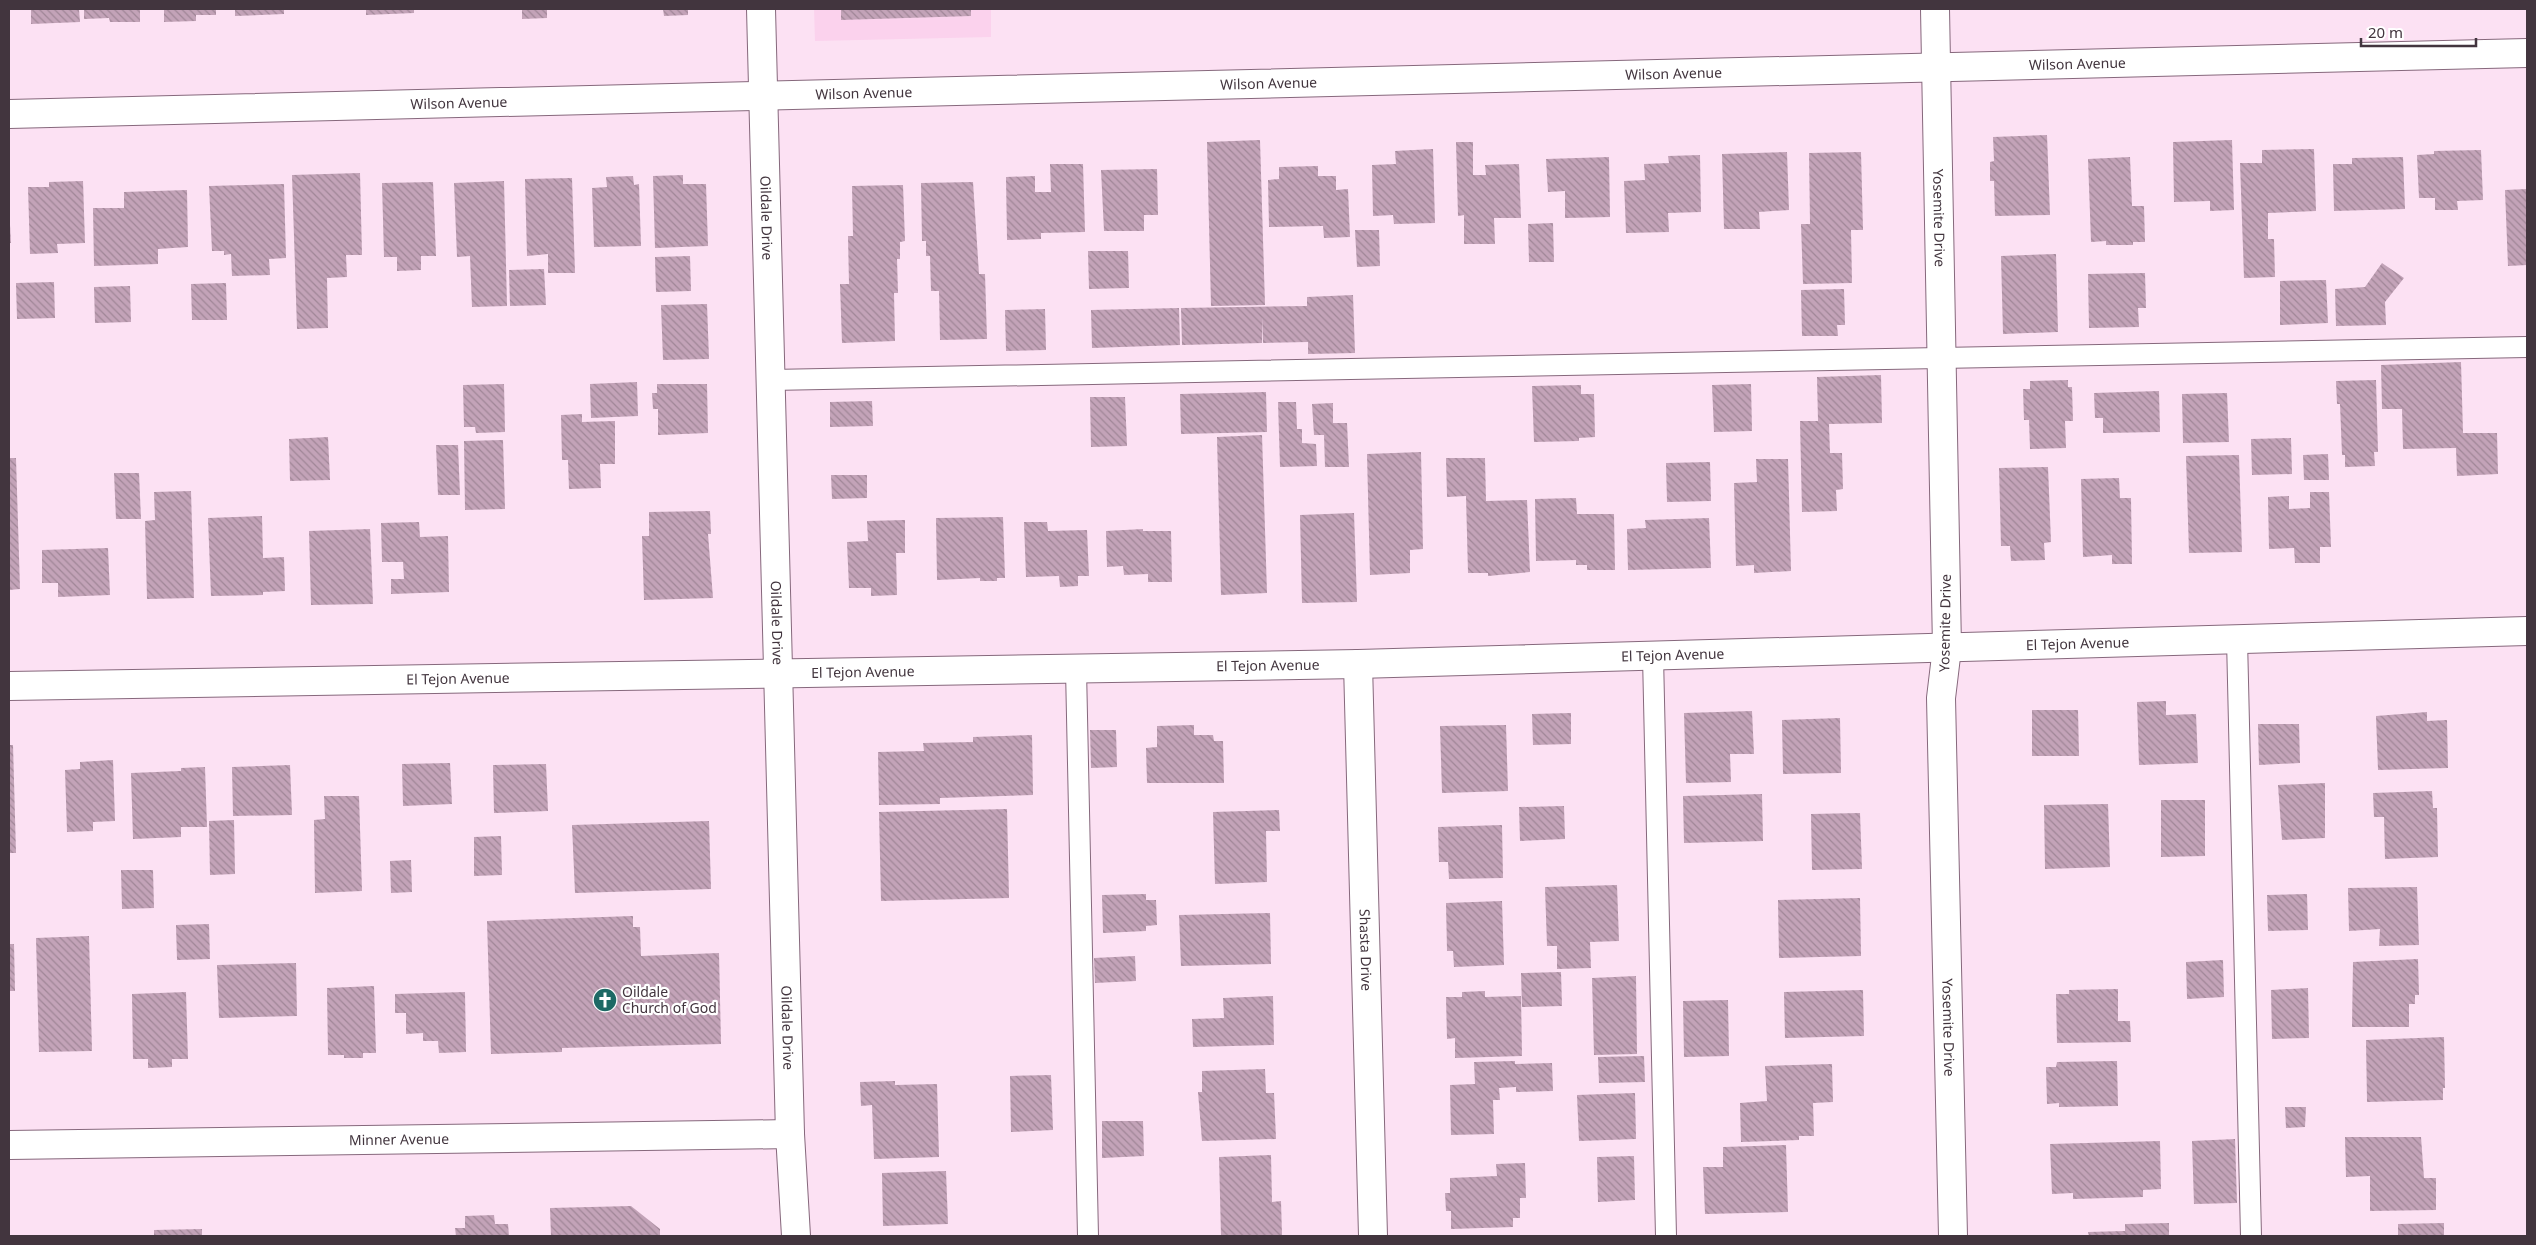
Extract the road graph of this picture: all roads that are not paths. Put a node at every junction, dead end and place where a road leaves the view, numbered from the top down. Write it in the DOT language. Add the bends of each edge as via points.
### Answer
graph roads {
  1 [pos="761,9"];
  2 [pos="1935,9"];
  3 [pos="2527,53"];
  4 [pos="1937,66"];
  5 [pos="763,95"];
  6 [pos="9,114"];
  7 [pos="2527,347"];
  8 [pos="1942,359"];
  9 [pos="770,380"];
  10 [pos="2527,631"];
  11 [pos="2237,639"];
  12 [pos="1947,648"];
  13 [pos="1653,656"];
  14 [pos="1358,664"];
  15 [pos="1076,669"];
  16 [pos="778,674"];
  17 [pos="9,686"];
  18 [pos="790,1134"];
  19 [pos="9,1145"];
  20 [pos="796,1236"];
  21 [pos="1088,1236"];
  22 [pos="1373,1236"];
  23 [pos="1666,1236"];
  24 [pos="1953,1236"];
  25 [pos="2251,1236"];
  1 -- 5 [label="street, Oildale Drive"];
  2 -- 4 [label="street, Yosemite Drive"];
  3 -- 4 [label="street, Wilson Avenue"];
  4 -- 5 [label="street, Wilson Avenue"];
  4 -- 8 [label="street, Yosemite Drive"];
  5 -- 6 [label="street, Wilson Avenue"];
  5 -- 9 [label="street, Oildale Drive"];
  7 -- 8 [label="lane"];
  8 -- 9 [label="lane"];
  8 -- 12 [label="street, Yosemite Drive"];
  9 -- 16 [label="street, Oildale Drive"];
  10 -- 11 [label="street, El Tejon Avenue"];
  11 -- 12 [label="street, El Tejon Avenue"];
  11 -- 25 [label="lane"];
  12 -- 13 [label="street, El Tejon Avenue"];
  12 -- 24 [label="street, Yosemite Drive" via="1941,698"];
  13 -- 14 [label="street, El Tejon Avenue"];
  13 -- 23 [label="lane"];
  14 -- 15 [label="street, El Tejon Avenue"];
  14 -- 22 [label="street, Shasta Drive"];
  15 -- 16 [label="street, El Tejon Avenue"];
  15 -- 21 [label="lane"];
  16 -- 17 [label="street, El Tejon Avenue"];
  16 -- 18 [label="street, Oildale Drive"];
  18 -- 19 [label="street, Minner Avenue"];
  18 -- 20 [label="street, Oildale Drive"];
}
